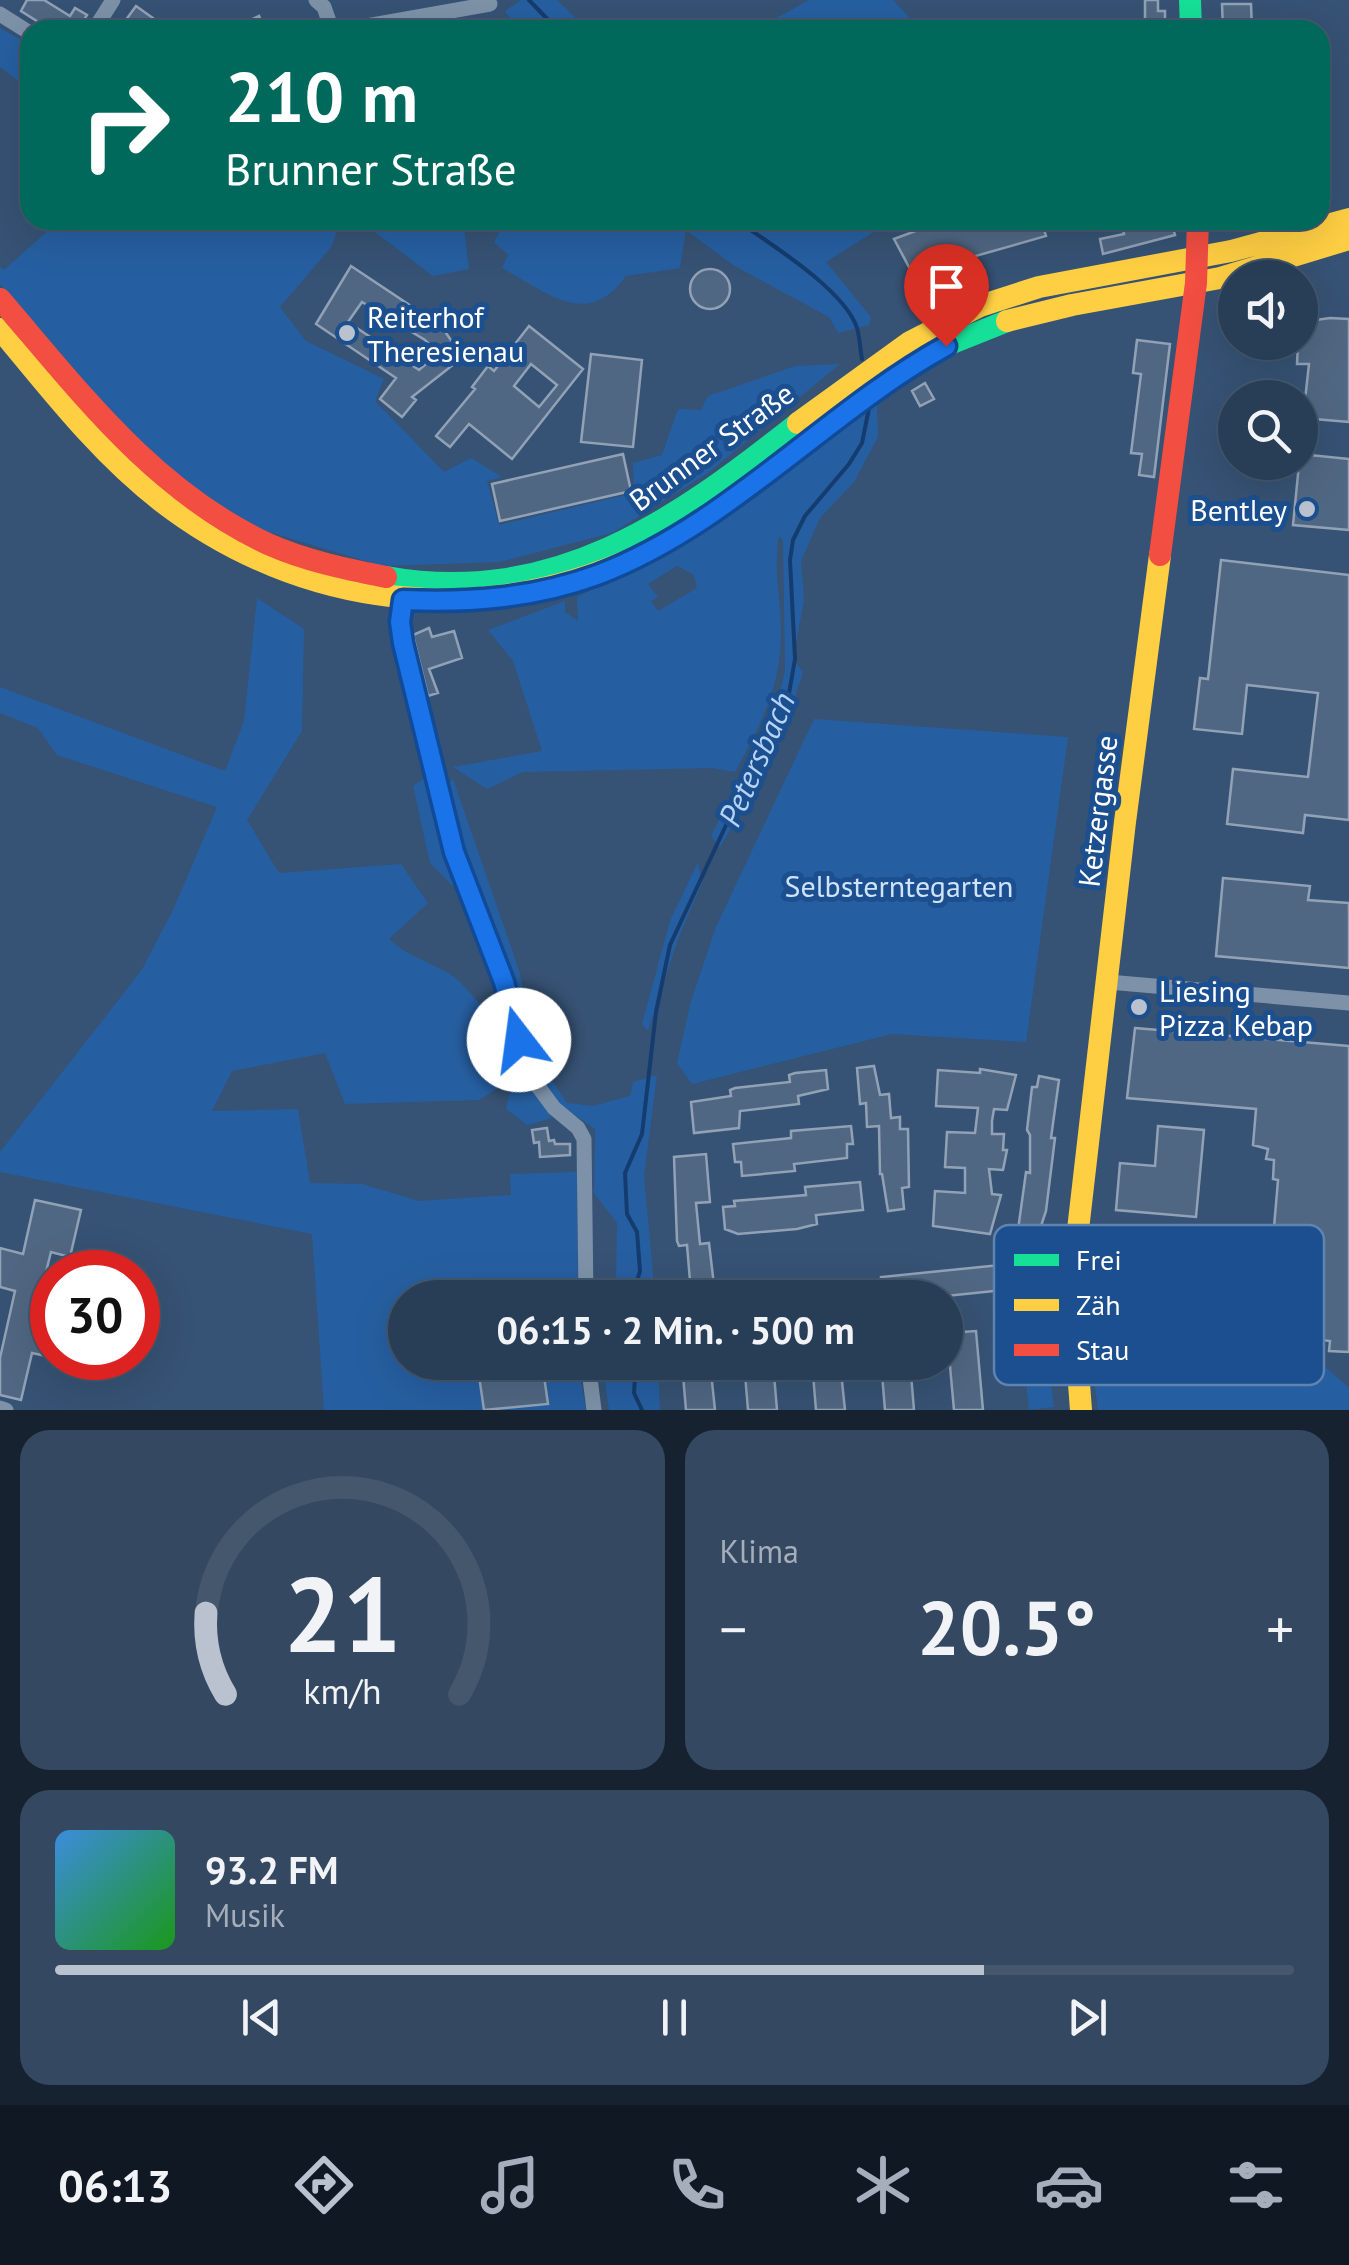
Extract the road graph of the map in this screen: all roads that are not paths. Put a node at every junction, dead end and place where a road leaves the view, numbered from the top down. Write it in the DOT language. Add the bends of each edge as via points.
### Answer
graph roads {
  1 [pos="490,4"];
  2 [pos="400,20"];
  3 [pos="1198,230"];
  4 [pos="1307,230"];
  5 [pos="1349,239"];
  6 [pos="1199,258"];
  7 [pos="1196,283"];
  8 [pos="0,299"];
  9 [pos="0,329"];
  10 [pos="877,375"];
  11 [pos="403,600"];
  12 [pos="1108,982"];
  13 [pos="1349,1003"];
  14 [pos="1081,1225"];
  15 [pos="586,1280"];
  16 [pos="590,1380"];
  17 [pos="1080,1385"];
  18 [pos="594,1410"];
  19 [pos="1081,1410"];
  1 -- 2 [label="street"];
  3 -- 6 [label="main road, Ketzergasse"];
  4 -- 6 [label="main road, Brunner Straße"];
  5 -- 7 [label="main road, Brunner Straße"];
  6 -- 7 [label="main road, Ketzergasse"];
  6 -- 10 [label="main road, Brunner Straße" via="1001,298 938,325"];
  7 -- 10 [label="main road, Brunner Straße" via="1010,320"];
  7 -- 12 [label="main road, Ketzergasse"];
  8 -- 10 [label="main road, Brunner Straße" via="105,420 194,502 281,551 392,579 487,581 603,552 720,484 849,383"];
  9 -- 11 [label="main road, Brunner Straße" via="104,448 192,524 308,582"];
  10 -- 11 [label="main road, Brunner Straße" via="851,409 662,544 550,589 497,600"];
  11 -- 15 [label="street" via="403,643 454,852 534,1079 578,1128 584,1147"];
  12 -- 13 [label="street"];
  12 -- 14 [label="main road, Ketzergasse"];
  16 -- 18 [label="street"];
  17 -- 19 [label="main road, Ketzergasse"];
}
